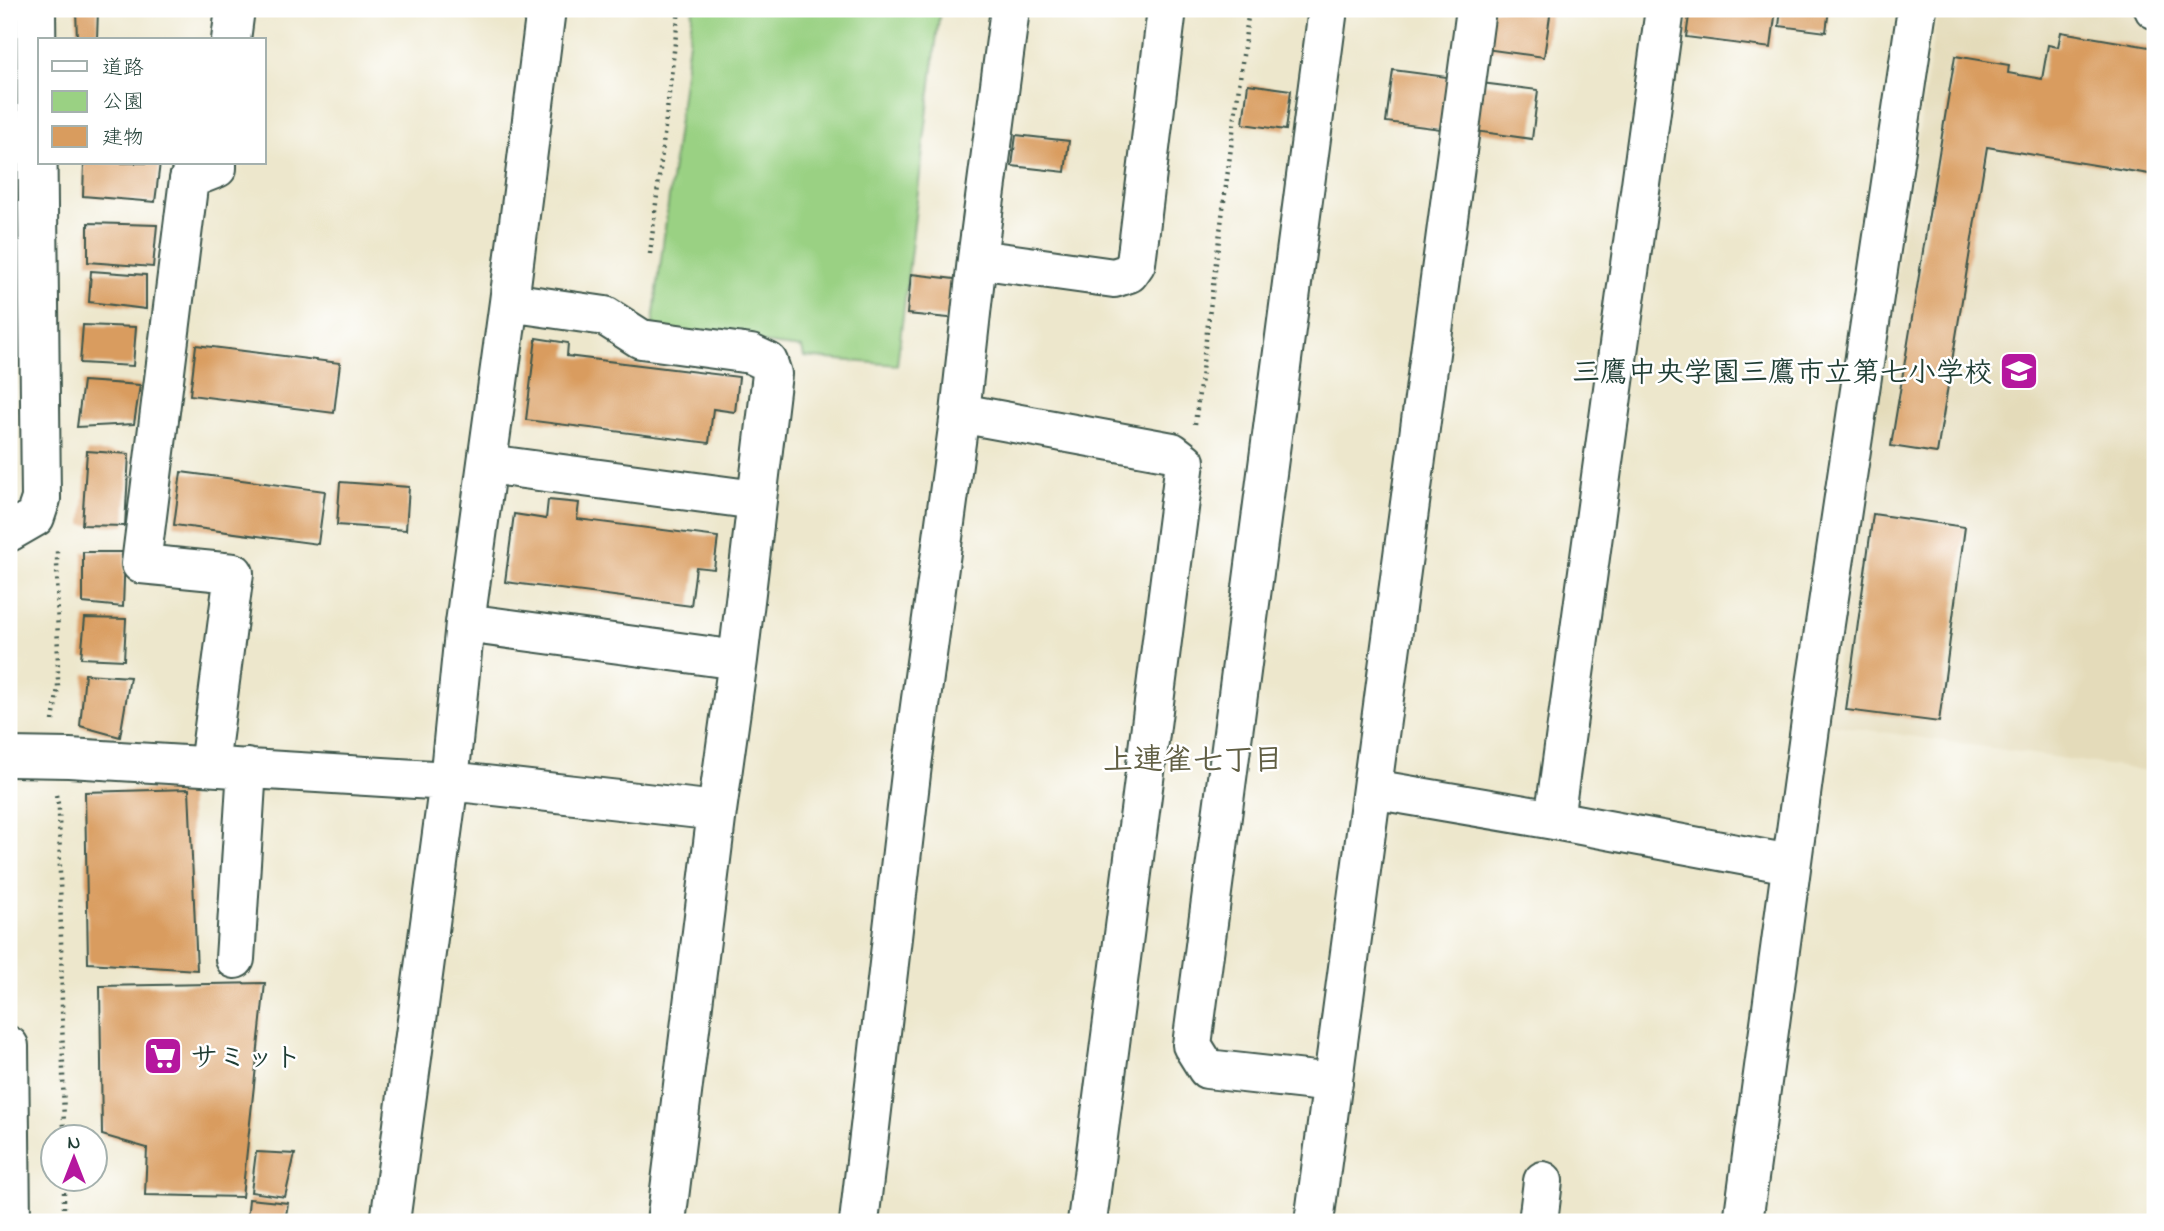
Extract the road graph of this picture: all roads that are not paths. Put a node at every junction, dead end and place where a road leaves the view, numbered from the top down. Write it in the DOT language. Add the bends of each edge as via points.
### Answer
graph roads {
  1 [pos="36,9"];
  2 [pos="235,9"];
  3 [pos="546,9"];
  4 [pos="1010,9"];
  5 [pos="1167,9"];
  6 [pos="1328,9"];
  7 [pos="1476,9"];
  8 [pos="1665,9"];
  9 [pos="1917,9"];
  10 [pos="231,38"];
  11 [pos="217,164"];
  12 [pos="977,259"];
  13 [pos="509,302"];
  14 [pos="960,413"];
  15 [pos="487,464"];
  16 [pos="756,500"];
  17 [pos="9,532"];
  18 [pos="465,623"];
  19 [pos="738,660"];
  20 [pos="9,757"];
  21 [pos="209,766"];
  22 [pos="247,768"];
  23 [pos="449,781"];
  24 [pos="1372,789"];
  25 [pos="717,811"];
  26 [pos="1554,820"];
  27 [pos="1790,864"];
  28 [pos="235,959"];
  29 [pos="9,1046"];
  30 [pos="1333,1083"];
  31 [pos="1543,1181"];
  32 [pos="11,1222"];
  33 [pos="390,1222"];
  34 [pos="666,1222"];
  35 [pos="859,1222"];
  36 [pos="1087,1222"];
  37 [pos="1314,1222"];
  38 [pos="1538,1222"];
  39 [pos="1743,1222"];
  1 -- 17 [label="street" via="41,499 36,517"];
  2 -- 10 [label="street"];
  3 -- 13 [label="street"];
  4 -- 12 [label="street"];
  5 -- 12 [label="street" via="1136,263 1129,273 1114,278"];
  6 -- 30 [label="street" via="1192,1045 1207,1069"];
  7 -- 24 [label="street"];
  8 -- 26 [label="street"];
  9 -- 27 [label="street"];
  11 -- 21 [label="street" via="217,168 189,179 141,564 234,573"];
  12 -- 14 [label="street"];
  13 -- 15 [label="street"];
  13 -- 16 [label="street" via="606,316 641,339 751,354 768,362 772,374"];
  14 -- 35 [label="street"];
  14 -- 36 [label="street" via="1172,452 1185,462"];
  15 -- 16 [label="street"];
  15 -- 18 [label="street"];
  16 -- 19 [label="street"];
  18 -- 19 [label="street"];
  18 -- 23 [label="street"];
  19 -- 25 [label="street"];
  20 -- 21 [label="street"];
  21 -- 22 [label="street"];
  22 -- 23 [label="street"];
  22 -- 28 [label="street"];
  23 -- 25 [label="street"];
  23 -- 33 [label="street"];
  24 -- 26 [label="street"];
  24 -- 30 [label="street"];
  25 -- 34 [label="street"];
  26 -- 27 [label="street"];
  27 -- 39 [label="street"];
  29 -- 32 [label="street"];
  30 -- 37 [label="street"];
  31 -- 38 [label="street"];
}
